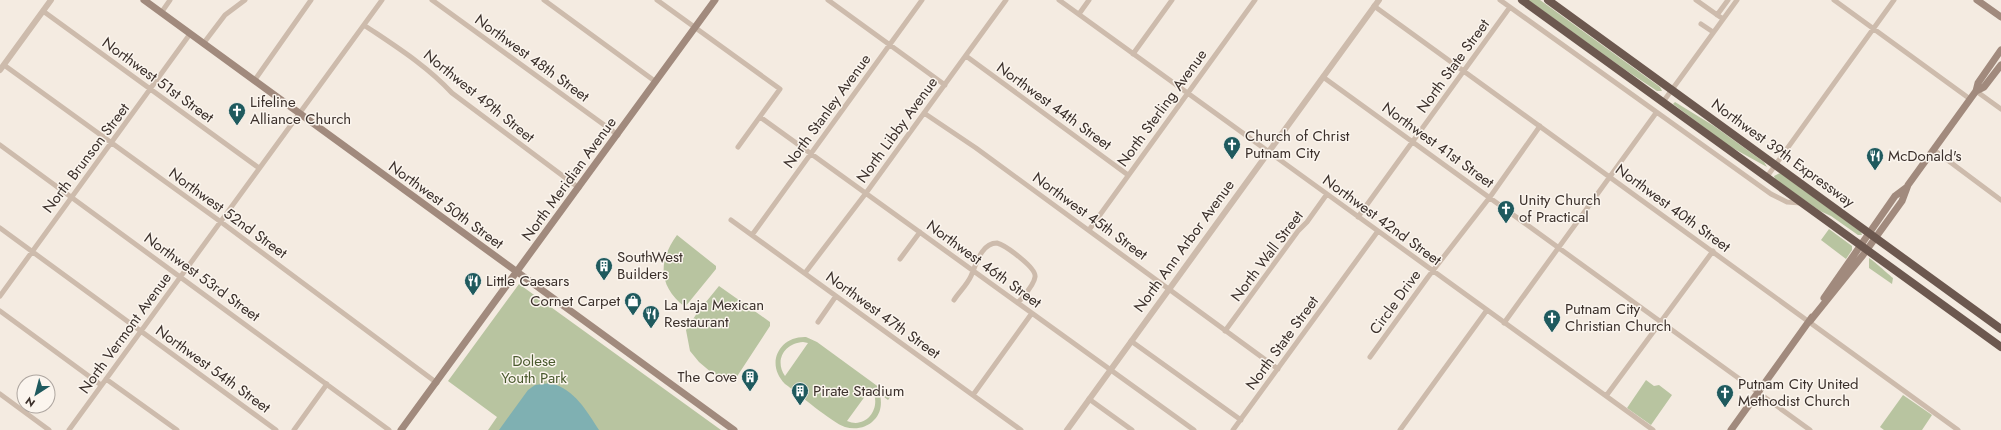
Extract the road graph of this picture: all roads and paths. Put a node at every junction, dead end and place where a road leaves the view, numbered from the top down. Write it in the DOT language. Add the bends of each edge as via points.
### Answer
graph roads {
  1 [pos="51,0"];
  2 [pos="144,0"];
  3 [pos="170,0"];
  4 [pos="245,0"];
  5 [pos="311,0"];
  6 [pos="382,0"];
  7 [pos="432,0"];
  8 [pos="544,0"];
  9 [pos="657,0"];
  10 [pos="715,0"];
  11 [pos="828,0"];
  12 [pos="922,0"];
  13 [pos="1006,0"];
  14 [pos="1059,0"];
  15 [pos="1089,0"];
  16 [pos="1172,0"];
  17 [pos="1255,0"];
  18 [pos="1379,0"];
  19 [pos="1500,0"];
  20 [pos="1522,0"];
  21 [pos="1548,0"];
  22 [pos="1696,0"];
  23 [pos="1728,0"];
  24 [pos="1737,0"];
  25 [pos="1834,0"];
  26 [pos="1894,0"];
  27 [pos="1977,0"];
  28 [pos="1374,6"];
  29 [pos="1510,7"];
  30 [pos="43,11"];
  31 [pos="161,13"];
  32 [pos="1079,14"];
  33 [pos="1717,15"];
  34 [pos="2001,17"];
  35 [pos="1723,19"];
  36 [pos="1701,24"];
  37 [pos="364,25"];
  38 [pos="695,28"];
  39 [pos="1874,29"];
  40 [pos="1713,32"];
  41 [pos="190,34"];
  42 [pos="203,44"];
  43 [pos="890,45"];
  44 [pos="2001,50"];
  45 [pos="1133,54"];
  46 [pos="966,56"];
  47 [pos="2001,65"];
  48 [pos="2,68"];
  49 [pos="1464,71"];
  50 [pos="1323,78"];
  51 [pos="254,81"];
  52 [pos="656,82"];
  53 [pos="945,85"];
  54 [pos="151,90"];
  55 [pos="1672,90"];
  56 [pos="1976,91"];
  57 [pos="1188,93"];
  58 [pos="1970,99"];
  59 [pos="1663,102"];
  60 [pos="2001,109"];
  61 [pos="924,113"];
  62 [pos="1656,113"];
  63 [pos="299,114"];
  64 [pos="760,117"];
  65 [pos="1540,126"];
  66 [pos="618,134"];
  67 [pos="1412,142"];
  68 [pos="112,144"];
  69 [pos="0,145"];
  70 [pos="738,147"];
  71 [pos="1934,150"];
  72 [pos="1269,152"];
  73 [pos="811,153"];
  74 [pos="1775,165"];
  75 [pos="259,168"];
  76 [pos="1128,175"];
  77 [pos="1610,176"];
  78 [pos="1766,178"];
  79 [pos="578,188"];
  80 [pos="866,193"];
  81 [pos="1327,194"];
  82 [pos="71,197"];
  83 [pos="1490,197"];
  84 [pos="2001,200"];
  85 [pos="1801,203"];
  86 [pos="1358,217"];
  87 [pos="731,220"];
  88 [pos="221,222"];
  89 [pos="0,228"];
  90 [pos="1089,230"];
  91 [pos="1378,231"];
  92 [pos="920,232"];
  93 [pos="1872,235"];
  94 [pos="752,236"];
  95 [pos="1558,247"];
  96 [pos="1863,248"];
  97 [pos="1713,251"];
  98 [pos="32,252"];
  99 [pos="900,259"];
  100 [pos="973,270"];
  101 [pos="1433,271"];
  102 [pos="517,272"];
  103 [pos="805,273"];
  104 [pos="181,276"];
  105 [pos="1169,289"];
  106 [pos="0,296"];
  107 [pos="836,296"];
  108 [pos="954,300"];
  109 [pos="1018,303"];
  110 [pos="1487,310"];
  111 [pos="0,311"];
  112 [pos="1032,313"];
  113 [pos="1661,321"];
  114 [pos="1810,321"];
  115 [pos="818,322"];
  116 [pos="1504,323"];
  117 [pos="2001,329"];
  118 [pos="141,331"];
  119 [pos="1225,331"];
  120 [pos="1131,341"];
  121 [pos="2001,348"];
  122 [pos="1370,357"];
  123 [pos="1278,369"];
  124 [pos="1111,370"];
  125 [pos="106,379"];
  126 [pos="437,383"];
  127 [pos="327,384"];
  128 [pos="101,385"];
  129 [pos="1759,392"];
  130 [pos="0,394"];
  131 [pos="973,395"];
  132 [pos="1606,396"];
  133 [pos="1090,399"];
  134 [pos="1241,420"];
  135 [pos="72,429"];
  136 [pos="49,430"];
  137 [pos="176,430"];
  138 [pos="276,430"];
  139 [pos="294,430"];
  140 [pos="389,430"];
  141 [pos="401,430"];
  142 [pos="734,430"];
  143 [pos="1021,430"];
  144 [pos="1067,430"];
  145 [pos="1132,430"];
  146 [pos="1194,430"];
  147 [pos="1233,430"];
  148 [pos="1400,430"];
  149 [pos="1653,430"];
  150 [pos="1731,430"];
  151 [pos="1810,430"];
  152 [pos="1958,430"];
  1 -- 30 [label="street"];
  2 -- 31 [label="main road, Northwest 50th Street"];
  3 -- 31 [label="street"];
  4 -- 42 [label="street" via="225,15"];
  5 -- 51 [label="street"];
  6 -- 37 [label="street, North Vermont Avenue"];
  7 -- 66 [label="street, Northwest 48th Street"];
  8 -- 52 [label="street"];
  9 -- 38 [label="street"];
  10 -- 38 [label="main road, North Meridian Avenue"];
  11 -- 43 [label="street"];
  12 -- 43 [label="street, North Stanley Avenue"];
  13 -- 46 [label="street, North Libby Avenue"];
  14 -- 32 [label="street, Northwest 42nd Street"];
  15 -- 32 [label="street"];
  16 -- 45 [label="street"];
  17 -- 57 [label="street, North Sterling Avenue"];
  18 -- 28 [label="street, North Ann Arbor Avenue"];
  19 -- 29 [label="street, Northwest 39th Expressway"];
  20 -- 59 [label="highway, Northwest 39th Expressway"];
  21 -- 55 [label="highway, Northwest 39th Expressway"];
  22 -- 33 [label="street"];
  23 -- 33 [label="street"];
  24 -- 35 [label="street"];
  25 -- 39 [label="street"];
  26 -- 39 [label="street"];
  27 -- 34 [label="main road"];
  28 -- 49 [label="street, Northwest 40th Street"];
  28 -- 50 [label="street, North Ann Arbor Avenue"];
  29 -- 49 [label="street, North State Street"];
  29 -- 62 [label="street, Northwest 39th Expressway"];
  30 -- 48 [label="street"];
  30 -- 54 [label="street, Northwest 51st Street"];
  31 -- 41 [label="main road, Northwest 50th Street"];
  32 -- 45 [label="street, Northwest 42nd Street"];
  33 -- 35 [label="street"];
  35 -- 40 [label="street"];
  36 -- 40 [label="street"];
  37 -- 63 [label="street, North Vermont Avenue"];
  37 -- 79 [label="street, Northwest 49th Street" via="414,59 452,93"];
  38 -- 52 [label="main road, North Meridian Avenue"];
  38 -- 64 [label="street" via="780,89"];
  39 -- 58 [label="street"];
  39 -- 74 [label="street"];
  40 -- 55 [label="street"];
  41 -- 42 [label="main road, Northwest 50th Street"];
  41 -- 54 [label="street, North Brunson Street"];
  42 -- 51 [label="main road, Northwest 50th Street"];
  43 -- 53 [label="street"];
  43 -- 73 [label="street, North Stanley Avenue"];
  44 -- 56 [label="main road" via="1978,83"];
  45 -- 57 [label="street, Northwest 42nd Street"];
  46 -- 53 [label="street, North Libby Avenue"];
  46 -- 76 [label="street, Northwest 44th Street"];
  47 -- 56 [label="main road" via="1984,87"];
  48 -- 68 [label="street, Northwest 52nd Street"];
  49 -- 65 [label="street, Northwest 40th Street"];
  49 -- 67 [label="street, North State Street"];
  50 -- 67 [label="street, Northwest 41st Street"];
  50 -- 72 [label="street, North Ann Arbor Avenue"];
  51 -- 63 [label="main road, Northwest 50th Street"];
  52 -- 66 [label="main road, North Meridian Avenue"];
  53 -- 61 [label="street, North Libby Avenue"];
  54 -- 68 [label="street, North Brunson Street"];
  54 -- 75 [label="street, Northwest 51st Street"];
  55 -- 59 [label="street"];
  55 -- 74 [label="highway, Northwest 39th Expressway"];
  56 -- 58 [label="main road"];
  56 -- 60 [label="street"];
  57 -- 72 [label="street, Northwest 42nd Street"];
  57 -- 76 [label="street, North Sterling Avenue"];
  58 -- 71 [label="main road"];
  59 -- 78 [label="highway, Northwest 39th Expressway"];
  61 -- 80 [label="street, North Libby Avenue"];
  61 -- 90 [label="street, Northwest 45th Street"];
  62 -- 77 [label="street"];
  62 -- 85 [label="street, Northwest 39th Expressway" via="1770,194 1787,202"];
  63 -- 75 [label="street, North Vermont Avenue"];
  63 -- 102 [label="main road, Northwest 50th Street"];
  64 -- 70 [label="street"];
  64 -- 73 [label="street, Northwest 46th Street"];
  65 -- 77 [label="street, Northwest 40th Street"];
  65 -- 83 [label="street, Circle Drive"];
  66 -- 79 [label="main road, North Meridian Avenue"];
  67 -- 83 [label="street, Northwest 41st Street"];
  67 -- 86 [label="street, North State Street"];
  68 -- 82 [label="street, North Brunson Street"];
  68 -- 88 [label="street, Northwest 52nd Street"];
  69 -- 82 [label="street, Northwest 53rd Street"];
  71 -- 84 [label="street"];
  71 -- 93 [label="main road" via="1908,185 1902,201"];
  72 -- 81 [label="street, Northwest 42nd Street"];
  72 -- 105 [label="street, North Ann Arbor Avenue"];
  73 -- 80 [label="street, Northwest 46th Street"];
  73 -- 94 [label="street, North Stanley Avenue"];
  74 -- 78 [label="street"];
  74 -- 93 [label="highway, Northwest 39th Expressway"];
  75 -- 88 [label="street, North Vermont Avenue"];
  76 -- 90 [label="street, North Sterling Avenue"];
  77 -- 95 [label="street"];
  77 -- 97 [label="street, Northwest 40th Street"];
  78 -- 85 [label="highway, Northwest 39th Expressway"];
  79 -- 102 [label="main road, North Meridian Avenue"];
  80 -- 92 [label="street, Northwest 46th Street"];
  80 -- 103 [label="street, North Libby Avenue"];
  81 -- 86 [label="street, Northwest 42nd Street"];
  81 -- 119 [label="street, North Wall Street"];
  82 -- 98 [label="street, North Brunson Street"];
  82 -- 104 [label="street, Northwest 53rd Street"];
  83 -- 95 [label="street, Northwest 41st Street"];
  83 -- 101 [label="street, Circle Drive"];
  85 -- 96 [label="highway, Northwest 39th Expressway"];
  86 -- 91 [label="street, Northwest 42nd Street"];
  87 -- 94 [label="street, Northwest 47th Street"];
  88 -- 104 [label="street, North Vermont Avenue"];
  88 -- 126 [label="street, Northwest 52nd Street"];
  89 -- 98 [label="street, Northwest 54th Street"];
  90 -- 105 [label="street, Northwest 45th Street"];
  91 -- 101 [label="street, Northwest 42nd Street"];
  91 -- 123 [label="street, North State Street"];
  92 -- 99 [label="street"];
  92 -- 100 [label="street, Northwest 46th Street"];
  93 -- 96 [label="main road"];
  93 -- 117 [label="highway, Northwest 39th Expressway"];
  94 -- 103 [label="street, Northwest 47th Street"];
  95 -- 113 [label="street, Northwest 41st Street"];
  95 -- 116 [label="street"];
  96 -- 114 [label="main road"];
  96 -- 121 [label="highway, Northwest 39th Expressway"];
  97 -- 113 [label="street"];
  97 -- 114 [label="street, Northwest 40th Street"];
  98 -- 106 [label="street, North Brunson Street"];
  98 -- 118 [label="street, Northwest 54th Street"];
  100 -- 108 [label="street" via="971,277"];
  100 -- 109 [label="street, Northwest 46th Street"];
  100 -- 109 [label="street" via="992,244 1000,244 1031,266 1036,276"];
  101 -- 110 [label="street, Northwest 42nd Street"];
  101 -- 122 [label="street, Circle Drive"];
  102 -- 126 [label="main road, North Meridian Avenue"];
  102 -- 142 [label="main road, Northwest 50th Street"];
  103 -- 107 [label="street, Northwest 47th Street"];
  104 -- 118 [label="street, North Vermont Avenue"];
  104 -- 127 [label="street, Northwest 53rd Street"];
  105 -- 119 [label="street, Northwest 45th Street"];
  105 -- 120 [label="street, North Ann Arbor Avenue"];
  107 -- 115 [label="street"];
  107 -- 131 [label="street, Northwest 47th Street"];
  109 -- 112 [label="street, Northwest 46th Street"];
  110 -- 116 [label="street, Northwest 42nd Street"];
  110 -- 148 [label="street"];
  111 -- 128 [label="street"];
  112 -- 124 [label="street, Northwest 46th Street"];
  112 -- 131 [label="street"];
  113 -- 129 [label="street, Northwest 41st Street"];
  113 -- 132 [label="street"];
  114 -- 129 [label="main road"];
  114 -- 152 [label="street, Northwest 40th Street"];
  116 -- 132 [label="street, Northwest 42nd Street"];
  118 -- 125 [label="street, North Vermont Avenue"];
  118 -- 138 [label="street, Northwest 54th Street"];
  119 -- 123 [label="street, Northwest 45th Street"];
  120 -- 124 [label="street, North Ann Arbor Avenue"];
  120 -- 134 [label="street"];
  123 -- 134 [label="street, North State Street"];
  124 -- 133 [label="street, North Ann Arbor Avenue"];
  124 -- 146 [label="street, Northwest 46th Street"];
  125 -- 128 [label="street, North Vermont Avenue"];
  125 -- 137 [label="street"];
  126 -- 141 [label="main road, North Meridian Avenue"];
  127 -- 139 [label="street"];
  127 -- 140 [label="street, Northwest 53rd Street"];
  128 -- 135 [label="street, North Vermont Avenue"];
  129 -- 150 [label="main road"];
  129 -- 151 [label="street, Northwest 41st Street"];
  130 -- 136 [label="street"];
  131 -- 143 [label="street, Northwest 47th Street"];
  132 -- 149 [label="street, Northwest 42nd Street"];
  133 -- 144 [label="street, North Ann Arbor Avenue"];
  133 -- 145 [label="street"];
  134 -- 147 [label="street, North State Street"];
}
